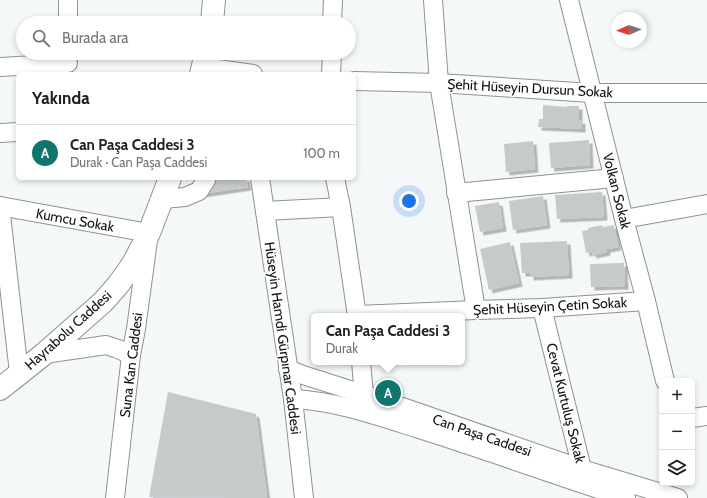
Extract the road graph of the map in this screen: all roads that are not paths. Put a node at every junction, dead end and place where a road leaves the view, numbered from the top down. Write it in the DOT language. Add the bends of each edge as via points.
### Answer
graph roads {
  1 [pos="68,0"];
  2 [pos="214,0"];
  3 [pos="333,0"];
  4 [pos="433,0"];
  5 [pos="569,0"];
  6 [pos="68,16"];
  7 [pos="213,16"];
  8 [pos="332,16"];
  9 [pos="332,60"];
  10 [pos="67,63"];
  11 [pos="203,65"];
  12 [pos="0,67"];
  13 [pos="237,72"];
  14 [pos="331,72"];
  15 [pos="356,81"];
  16 [pos="439,83"];
  17 [pos="592,93"];
  18 [pos="707,93"];
  19 [pos="16,132"];
  20 [pos="0,133"];
  21 [pos="614,178"];
  22 [pos="169,180"];
  23 [pos="206,180"];
  24 [pos="260,180"];
  25 [pos="335,180"];
  26 [pos="456,194"];
  27 [pos="163,199"];
  28 [pos="707,204"];
  29 [pos="0,206"];
  30 [pos="341,207"];
  31 [pos="265,211"];
  32 [pos="624,219"];
  33 [pos="149,233"];
  34 [pos="646,300"];
  35 [pos="542,308"];
  36 [pos="476,310"];
  37 [pos="357,313"];
  38 [pos="416,313"];
  39 [pos="44,354"];
  40 [pos="131,355"];
  41 [pos="361,365"];
  42 [pos="288,369"];
  43 [pos="19,373"];
  44 [pos="665,378"];
  45 [pos="0,389"];
  46 [pos="364,395"];
  47 [pos="293,399"];
  48 [pos="707,416"];
  49 [pos="695,418"];
  50 [pos="584,484"];
  51 [pos="683,486"];
  52 [pos="115,498"];
  53 [pos="304,498"];
  54 [pos="626,498"];
  55 [pos="678,498"];
  56 [pos="684,498"];
  1 -- 6 [label="street"];
  2 -- 7 [label="main road"];
  3 -- 8 [label="street"];
  4 -- 16 [label="street"];
  5 -- 17 [label="street, Volkan Sokak"];
  9 -- 14 [label="street"];
  10 -- 12 [label="street"];
  11 -- 13 [label="street"];
  15 -- 16 [label="street, Şehit Hüseyin Dursun Sokak"];
  16 -- 17 [label="street, Şehit Hüseyin Dursun Sokak"];
  16 -- 26 [label="street"];
  17 -- 18 [label="street, Şehit Hüseyin Dursun Sokak"];
  17 -- 21 [label="street, Volkan Sokak"];
  19 -- 20 [label="street"];
  21 -- 26 [label="street"];
  21 -- 32 [label="street, Volkan Sokak"];
  22 -- 27 [label="main road, Hayrabolu Caddesi"];
  23 -- 27 [label="street" via="199,192 185,197"];
  24 -- 31 [label="street, Hüseyin Hamdi Gürpınar Caddesi"];
  25 -- 30 [label="street"];
  26 -- 36 [label="street"];
  27 -- 33 [label="main road, Hayrabolu Caddesi"];
  28 -- 32 [label="street"];
  29 -- 33 [label="street, Kumcu Sokak"];
  29 -- 43 [label="street"];
  30 -- 31 [label="street"];
  30 -- 37 [label="street"];
  31 -- 42 [label="street, Hüseyin Hamdi Gürpınar Caddesi"];
  32 -- 34 [label="street, Volkan Sokak"];
  33 -- 39 [label="main road, Hayrabolu Caddesi" via="133,264 104,302"];
  33 -- 40 [label="street, Suna Kan Caddesi"];
  34 -- 35 [label="street, Şehit Hüseyin Çetin Sokak"];
  34 -- 44 [label="street, Volkan Sokak"];
  35 -- 36 [label="street, Şehit Hüseyin Çetin Sokak"];
  35 -- 50 [label="street, Cevat Kurtuluş Sokak"];
  36 -- 38 [label="street, Şehit Hüseyin Çetin Sokak"];
  39 -- 40 [label="street" via="106,345"];
  39 -- 43 [label="main road, Hayrabolu Caddesi"];
  40 -- 52 [label="street, Suna Kan Caddesi"];
  41 -- 46 [label="street"];
  42 -- 46 [label="street, Can Paşa Caddesi"];
  42 -- 47 [label="street, Hüseyin Hamdi Gürpınar Caddesi"];
  43 -- 45 [label="main road, Hayrabolu Caddesi"];
  46 -- 50 [label="street, Can Paşa Caddesi" via="385,401"];
  47 -- 50 [label="street, Can Paşa Caddesi" via="325,402 386,418"];
  47 -- 53 [label="street, Hüseyin Hamdi Gürpınar Caddesi"];
  48 -- 49 [label="street"];
  50 -- 54 [label="street, Can Paşa Caddesi"];
  50 -- 55 [label="street, Can Paşa Caddesi"];
  51 -- 56 [label="street"];
}
